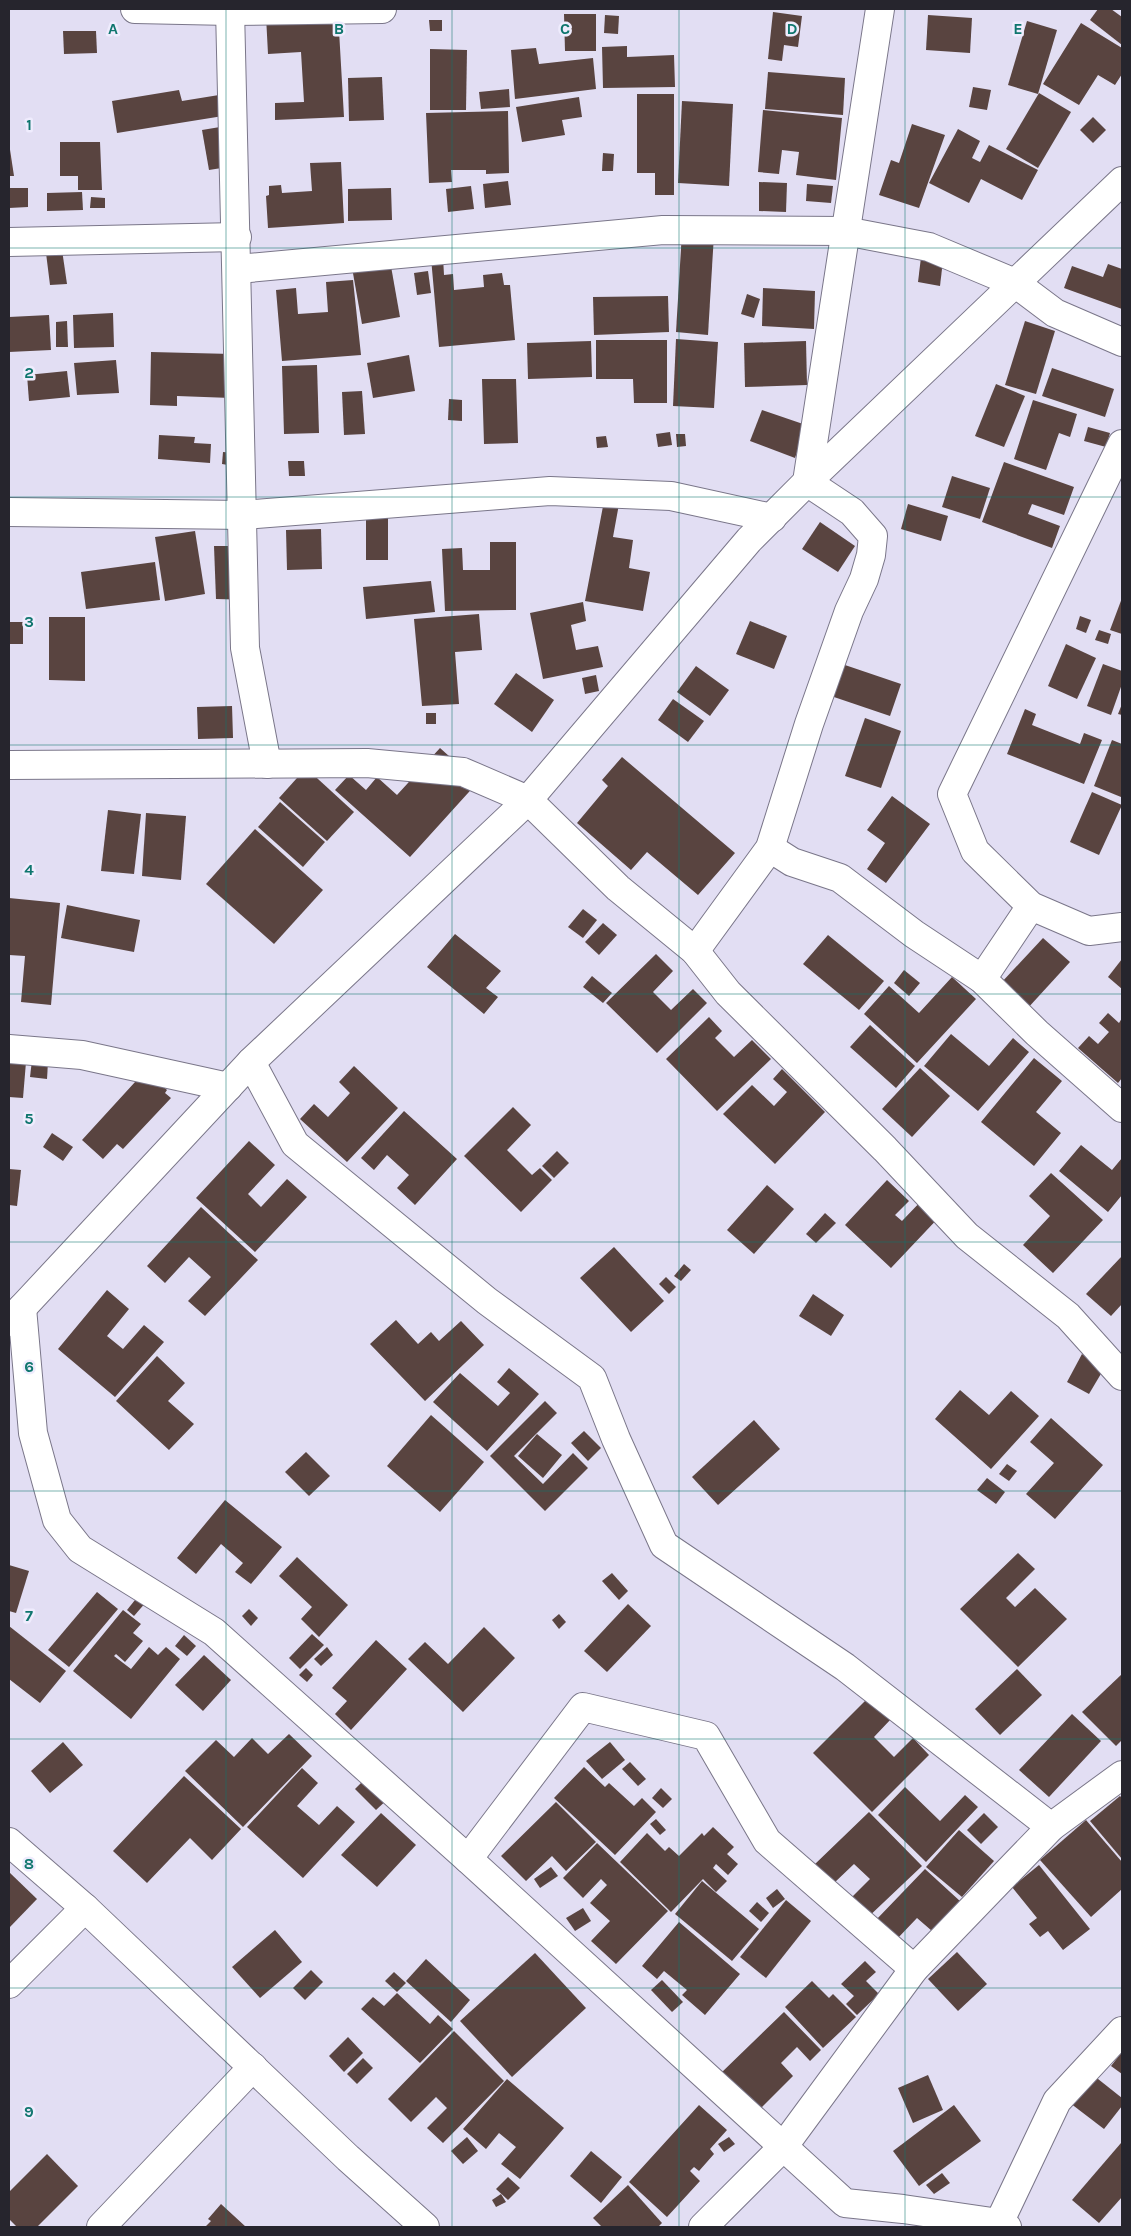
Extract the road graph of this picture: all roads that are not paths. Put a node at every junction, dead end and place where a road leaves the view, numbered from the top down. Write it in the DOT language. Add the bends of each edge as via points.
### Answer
graph roads {
  1 [pos="135,9"];
  2 [pos="382,9"];
  3 [pos="880,9"];
  4 [pos="230,10"];
  5 [pos="1122,181"];
  6 [pos="845,231"];
  7 [pos="237,237"];
  8 [pos="9,242"];
  9 [pos="238,269"];
  10 [pos="1015,283"];
  11 [pos="1122,342"];
  12 [pos="1122,444"];
  13 [pos="806,482"];
  14 [pos="9,512"];
  15 [pos="243,515"];
  16 [pos="772,518"];
  17 [pos="267,764"];
  18 [pos="9,765"];
  19 [pos="528,800"];
  20 [pos="770,848"];
  21 [pos="1030,906"];
  22 [pos="1122,926"];
  23 [pos="695,951"];
  24 [pos="982,978"];
  25 [pos="9,1049"];
  26 [pos="251,1062"];
  27 [pos="228,1087"];
  28 [pos="1122,1108"];
  29 [pos="16,1315"];
  30 [pos="1122,1376"];
  31 [pos="1122,1775"];
  32 [pos="1052,1827"];
  33 [pos="9,1842"];
  34 [pos="468,1859"];
  35 [pos="85,1908"];
  36 [pos="914,1969"];
  37 [pos="9,1984"];
  38 [pos="1122,2030"];
  39 [pos="253,2067"];
  40 [pos="783,2147"];
  41 [pos="412,2223"];
  42 [pos="998,2226"];
  43 [pos="101,2227"];
  44 [pos="703,2227"];
  1 -- 4 [label="street"];
  2 -- 4 [label="street"];
  3 -- 6 [label="street"];
  4 -- 7 [label="street"];
  5 -- 10 [label="street"];
  6 -- 9 [label="street" via="663,230"];
  6 -- 10 [label="street" via="929,247"];
  6 -- 13 [label="street"];
  7 -- 8 [label="street"];
  7 -- 9 [label="street"];
  9 -- 15 [label="street"];
  10 -- 11 [label="street" via="1055,313"];
  10 -- 13 [label="street"];
  12 -- 21 [label="street" via="952,794 975,851"];
  13 -- 16 [label="street"];
  13 -- 20 [label="street" via="852,512 873,536 864,579 809,724"];
  14 -- 15 [label="street"];
  15 -- 16 [label="street" via="550,491 671,496"];
  15 -- 17 [label="street" via="245,648"];
  16 -- 19 [label="street" via="749,540"];
  17 -- 18 [label="street"];
  17 -- 19 [label="street" via="367,763 463,772"];
  19 -- 23 [label="street" via="618,888"];
  19 -- 26 [label="street"];
  20 -- 23 [label="street"];
  20 -- 24 [label="street" via="792,862 840,878 914,934"];
  21 -- 22 [label="street" via="1089,931"];
  21 -- 24 [label="street"];
  23 -- 30 [label="street" via="728,993 885,1149 966,1236 1068,1316"];
  24 -- 28 [label="street"];
  25 -- 27 [label="street" via="82,1055"];
  26 -- 27 [label="street"];
  26 -- 32 [label="street" via="295,1144 487,1301 592,1378 664,1545 845,1667"];
  27 -- 29 [label="street"];
  29 -- 34 [label="street" via="33,1432 56,1520 80,1549 214,1632"];
  31 -- 32 [label="street"];
  32 -- 36 [label="street"];
  33 -- 35 [label="street"];
  34 -- 36 [label="street" via="583,1707 706,1736 767,1841"];
  34 -- 40 [label="street"];
  35 -- 37 [label="street"];
  35 -- 39 [label="street"];
  36 -- 40 [label="street"];
  38 -- 42 [label="street" via="1057,2101"];
  39 -- 41 [label="street"];
  39 -- 43 [label="street"];
  40 -- 42 [label="street" via="845,2203 903,2209"];
  40 -- 44 [label="street"];
}
